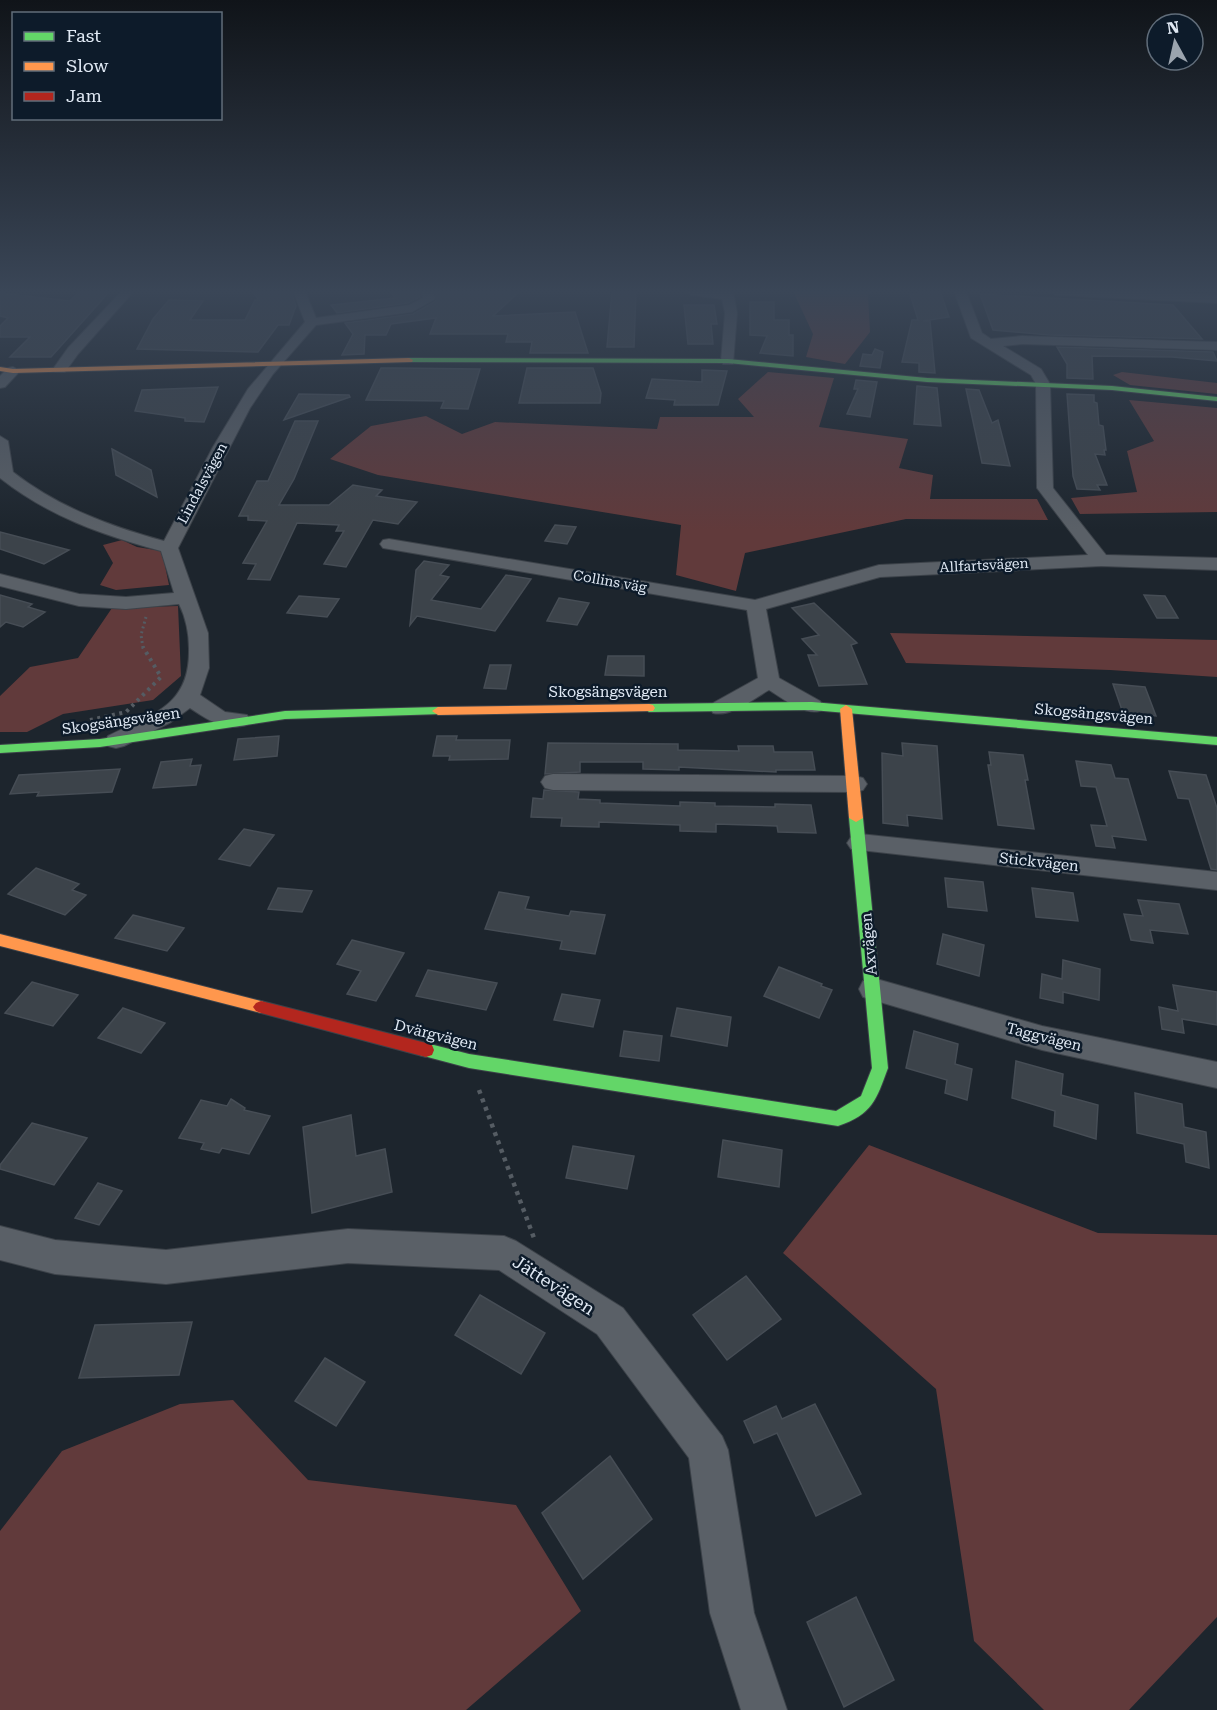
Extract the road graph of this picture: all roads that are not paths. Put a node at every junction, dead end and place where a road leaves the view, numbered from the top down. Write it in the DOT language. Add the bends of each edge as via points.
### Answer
graph roads {
  1 [pos="269,371"];
  2 [pos="825,371"];
  3 [pos="1034,371"];
  4 [pos="1043,384"];
  5 [pos="1217,399"];
  6 [pos="0,441"];
  7 [pos="389,544"];
  8 [pos="168,548"];
  9 [pos="1101,560"];
  10 [pos="1217,564"];
  11 [pos="0,580"];
  12 [pos="185,598"];
  13 [pos="756,606"];
  14 [pos="769,681"];
  15 [pos="188,697"];
  16 [pos="812,706"];
  17 [pos="721,708"];
  18 [pos="846,709"];
  19 [pos="239,720"];
  20 [pos="116,741"];
  21 [pos="1217,741"];
  22 [pos="0,749"];
  23 [pos="553,782"];
  24 [pos="855,784"];
  25 [pos="860,843"];
  26 [pos="1217,881"];
  27 [pos="0,940"];
  28 [pos="873,988"];
  29 [pos="1217,1075"];
  30 [pos="867,1101"];
  31 [pos="0,1243"];
  32 [pos="764,1710"];
  1 -- 8 [label="street, Lindalsvägen" via="214,460"];
  2 -- 4 [label="street" via="927,380"];
  3 -- 4 [label="street"];
  4 -- 5 [label="street"];
  4 -- 9 [label="street" via="1045,488"];
  6 -- 8 [label="street" via="5,474 52,508"];
  7 -- 13 [label="street, Collins väg"];
  8 -- 12 [label="street"];
  9 -- 10 [label="street, Allfartsvägen"];
  9 -- 13 [label="street, Allfartsvägen" via="879,570"];
  11 -- 12 [label="street" via="79,600 126,603"];
  12 -- 15 [label="street" via="201,646 198,670"];
  13 -- 14 [label="street"];
  14 -- 16 [label="street"];
  14 -- 17 [label="street"];
  15 -- 19 [label="street" via="219,718"];
  15 -- 20 [label="street" via="167,714"];
  16 -- 17 [label="street, Skogsängsvägen"];
  16 -- 18 [label="street, Skogsängsvägen"];
  17 -- 19 [label="street, Skogsängsvägen" via="310,713"];
  18 -- 21 [label="street, Skogsängsvägen"];
  18 -- 24 [label="street, Axvägen"];
  19 -- 20 [label="street, Skogsängsvägen"];
  20 -- 22 [label="street, Skogsängsvägen"];
  23 -- 24 [label="street"];
  24 -- 25 [label="street, Axvägen"];
  25 -- 26 [label="street, Stickvägen"];
  25 -- 28 [label="street, Axvägen"];
  27 -- 30 [label="street, Dvärgvägen" via="469,1061 838,1119"];
  28 -- 29 [label="street, Taggvägen" via="1042,1038"];
  28 -- 30 [label="street, Axvägen" via="880,1068"];
  31 -- 32 [label="street, Jättevägen" via="55,1257 166,1267 348,1246 504,1253 610,1322 708,1449 732,1613"];
}
